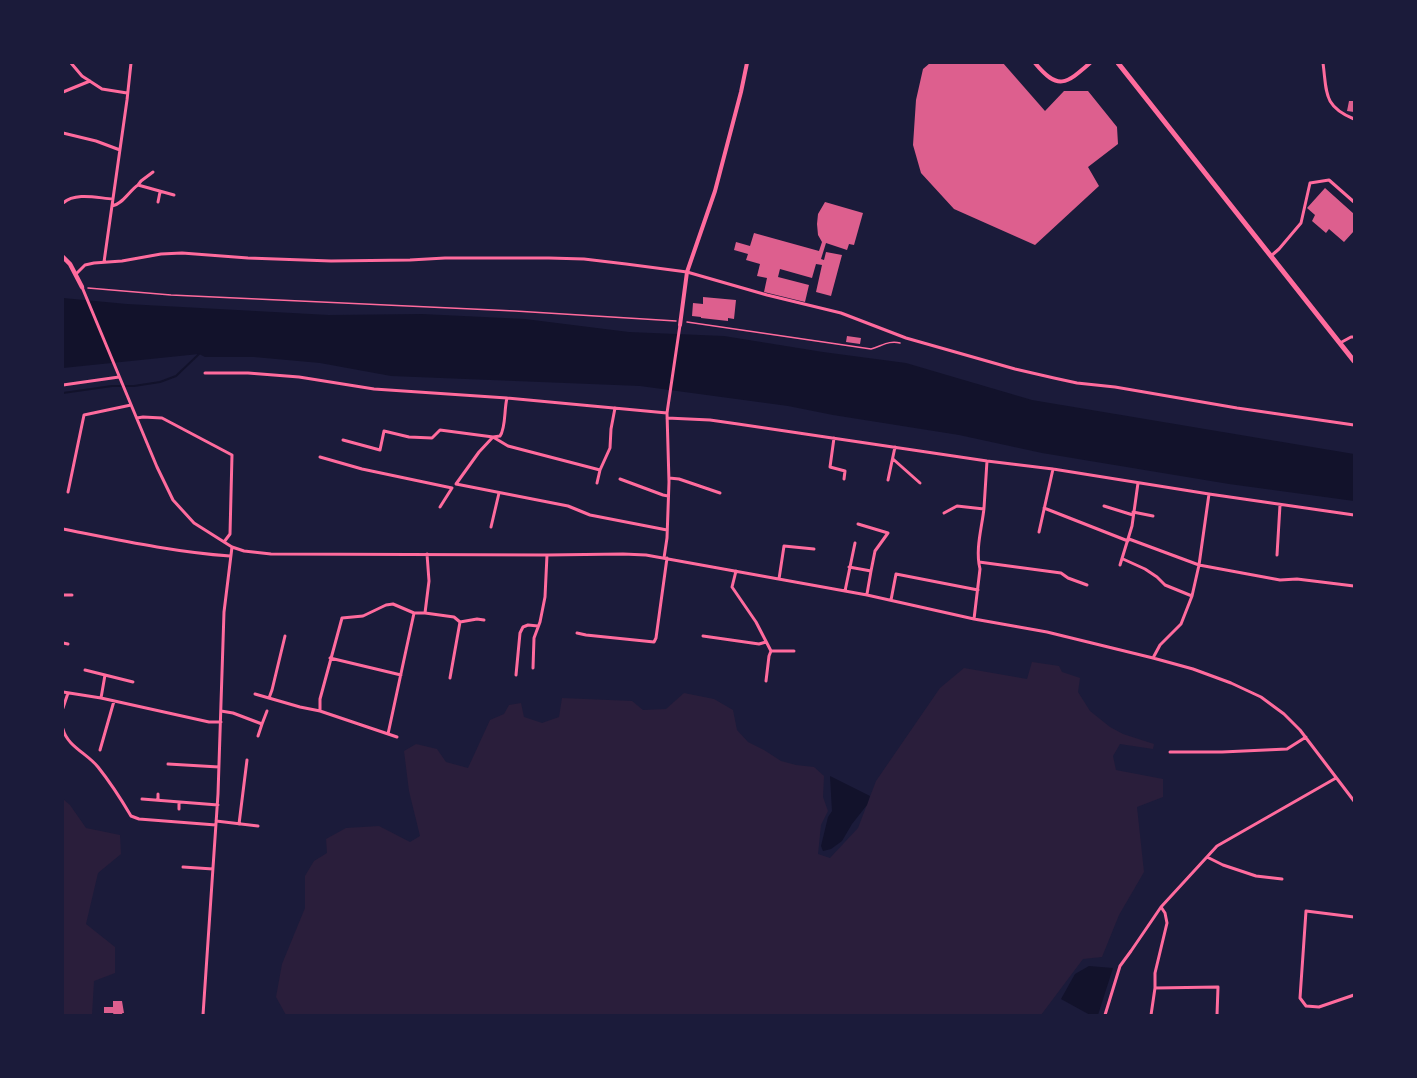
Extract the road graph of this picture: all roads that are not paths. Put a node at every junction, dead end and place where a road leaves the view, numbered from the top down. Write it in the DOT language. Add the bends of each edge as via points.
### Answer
graph roads {
  1 [pos="71,63"];
  2 [pos="131,63"];
  3 [pos="747,63"];
  4 [pos="1035,63"];
  5 [pos="1090,63"];
  6 [pos="1118,63"];
  7 [pos="1323,63"];
  8 [pos="90,81"];
  9 [pos="63,92"];
  10 [pos="127,93"];
  11 [pos="1354,119"];
  12 [pos="63,133"];
  13 [pos="120,150"];
  14 [pos="153,172"];
  15 [pos="138,185"];
  16 [pos="160,192"];
  17 [pos="174,195"];
  18 [pos="113,199"];
  19 [pos="158,202"];
  20 [pos="1354,202"];
  21 [pos="63,203"];
  22 [pos="112,206"];
  23 [pos="1271,256"];
  24 [pos="63,257"];
  25 [pos="104,262"];
  26 [pos="687,272"];
  27 [pos="76,274"];
  28 [pos="82,289"];
  29 [pos="680,323"];
  30 [pos="1354,337"];
  31 [pos="1340,343"];
  32 [pos="1354,361"];
  33 [pos="205,373"];
  34 [pos="119,377"];
  35 [pos="63,385"];
  36 [pos="507,398"];
  37 [pos="131,405"];
  38 [pos="615,408"];
  39 [pos="667,414"];
  40 [pos="136,418"];
  41 [pos="1354,425"];
  42 [pos="493,437"];
  43 [pos="834,438"];
  44 [pos="343,440"];
  45 [pos="895,447"];
  46 [pos="320,457"];
  47 [pos="893,459"];
  48 [pos="987,460"];
  49 [pos="1053,469"];
  50 [pos="600,470"];
  51 [pos="669,478"];
  52 [pos="620,479"];
  53 [pos="844,479"];
  54 [pos="888,480"];
  55 [pos="597,483"];
  56 [pos="921,483"];
  57 [pos="1138,483"];
  58 [pos="456,484"];
  59 [pos="452,488"];
  60 [pos="68,492"];
  61 [pos="499,493"];
  62 [pos="720,493"];
  63 [pos="1209,494"];
  64 [pos="668,496"];
  65 [pos="1280,505"];
  66 [pos="1104,506"];
  67 [pos="440,507"];
  68 [pos="1044,508"];
  69 [pos="984,509"];
  70 [pos="944,513"];
  71 [pos="1133,514"];
  72 [pos="1354,515"];
  73 [pos="1154,516"];
  74 [pos="858,524"];
  75 [pos="491,528"];
  76 [pos="63,529"];
  77 [pos="667,530"];
  78 [pos="1039,532"];
  79 [pos="1128,540"];
  80 [pos="224,542"];
  81 [pos="855,543"];
  82 [pos="232,547"];
  83 [pos="814,549"];
  84 [pos="427,554"];
  85 [pos="547,555"];
  86 [pos="1277,555"];
  87 [pos="230,556"];
  88 [pos="665,558"];
  89 [pos="1123,559"];
  90 [pos="979,562"];
  91 [pos="1199,564"];
  92 [pos="1120,565"];
  93 [pos="849,567"];
  94 [pos="736,571"];
  95 [pos="871,571"];
  96 [pos="779,579"];
  97 [pos="1088,585"];
  98 [pos="1354,586"];
  99 [pos="978,590"];
  100 [pos="845,591"];
  101 [pos="63,594"];
  102 [pos="72,595"];
  103 [pos="867,595"];
  104 [pos="1192,596"];
  105 [pos="891,600"];
  106 [pos="414,613"];
  107 [pos="425,613"];
  108 [pos="974,619"];
  109 [pos="484,620"];
  110 [pos="460,622"];
  111 [pos="538,627"];
  112 [pos="577,633"];
  113 [pos="285,636"];
  114 [pos="702,636"];
  115 [pos="766,642"];
  116 [pos="63,643"];
  117 [pos="68,644"];
  118 [pos="771,651"];
  119 [pos="794,651"];
  120 [pos="1153,657"];
  121 [pos="330,658"];
  122 [pos="533,668"];
  123 [pos="85,670"];
  124 [pos="105,675"];
  125 [pos="401,675"];
  126 [pos="516,675"];
  127 [pos="450,678"];
  128 [pos="766,681"];
  129 [pos="133,682"];
  130 [pos="65,692"];
  131 [pos="255,694"];
  132 [pos="101,698"];
  133 [pos="269,698"];
  134 [pos="114,701"];
  135 [pos="63,708"];
  136 [pos="221,711"];
  137 [pos="267,711"];
  138 [pos="320,711"];
  139 [pos="221,722"];
  140 [pos="262,724"];
  141 [pos="63,729"];
  142 [pos="388,734"];
  143 [pos="258,736"];
  144 [pos="398,737"];
  145 [pos="1306,737"];
  146 [pos="100,750"];
  147 [pos="1170,752"];
  148 [pos="247,760"];
  149 [pos="168,764"];
  150 [pos="219,767"];
  151 [pos="1336,778"];
  152 [pos="158,794"];
  153 [pos="142,799"];
  154 [pos="158,800"];
  155 [pos="1354,801"];
  156 [pos="179,802"];
  157 [pos="218,805"];
  158 [pos="179,808"];
  159 [pos="216,823"];
  160 [pos="239,824"];
  161 [pos="258,826"];
  162 [pos="1207,857"];
  163 [pos="183,867"];
  164 [pos="213,869"];
  165 [pos="1282,879"];
  166 [pos="1161,907"];
  167 [pos="1354,917"];
  168 [pos="1155,988"];
  169 [pos="1354,995"];
  170 [pos="203,1015"];
  171 [pos="1104,1015"];
  172 [pos="1151,1015"];
  173 [pos="1217,1015"];
  1 -- 8 [label="street"];
  2 -- 10 [label="street"];
  3 -- 26 [label="street" via="715,191"];
  4 -- 5 [label="street" via="1051,80 1064,82"];
  6 -- 23 [label="main road"];
  7 -- 11 [label="street" via="1331,105"];
  8 -- 9 [label="street"];
  8 -- 10 [label="street"];
  10 -- 13 [label="street"];
  12 -- 13 [label="street"];
  13 -- 18 [label="street"];
  14 -- 15 [label="street"];
  15 -- 16 [label="street"];
  15 -- 22 [label="street"];
  16 -- 17 [label="street"];
  16 -- 19 [label="street"];
  18 -- 21 [label="street" via="77,197"];
  18 -- 22 [label="street"];
  20 -- 23 [label="street" via="1329,180 1310,183 1301,223"];
  22 -- 25 [label="street"];
  23 -- 31 [label="main road"];
  24 -- 27 [label="main road"];
  25 -- 26 [label="street" via="182,253 331,261 549,258"];
  25 -- 27 [label="street" via="85,265"];
  26 -- 29 [label="street"];
  26 -- 41 [label="street" via="841,313 906,338 1035,374"];
  27 -- 28 [label="main road"];
  28 -- 34 [label="street"];
  29 -- 39 [label="street"];
  30 -- 31 [label="street"];
  31 -- 32 [label="main road"];
  33 -- 36 [label="street" via="300,377 374,389"];
  34 -- 35 [label="street"];
  34 -- 37 [label="street"];
  36 -- 38 [label="street"];
  36 -- 42 [label="street" via="504,431"];
  37 -- 40 [label="street"];
  37 -- 60 [label="street" via="84,415"];
  38 -- 39 [label="street"];
  38 -- 50 [label="street" via="610,448"];
  39 -- 43 [label="street"];
  39 -- 51 [label="street"];
  40 -- 80 [label="street" via="173,500 194,523"];
  40 -- 80 [label="street" via="162,418 232,455 230,534"];
  42 -- 44 [label="street" via="440,430 432,438 409,437 384,431 380,450"];
  42 -- 50 [label="street" via="508,446"];
  42 -- 58 [label="street"];
  43 -- 45 [label="street"];
  43 -- 53 [label="street" via="830,467 845,471"];
  45 -- 47 [label="street"];
  45 -- 48 [label="street"];
  46 -- 59 [label="street"];
  47 -- 54 [label="street"];
  47 -- 56 [label="street"];
  48 -- 49 [label="street"];
  48 -- 69 [label="street"];
  49 -- 57 [label="street"];
  49 -- 68 [label="street"];
  50 -- 55 [label="street"];
  51 -- 62 [label="street"];
  51 -- 64 [label="street"];
  52 -- 64 [label="street"];
  57 -- 63 [label="street"];
  57 -- 71 [label="street"];
  58 -- 59 [label="street"];
  58 -- 61 [label="street"];
  59 -- 67 [label="street"];
  61 -- 75 [label="street"];
  61 -- 77 [label="street"];
  63 -- 65 [label="street"];
  63 -- 91 [label="street"];
  64 -- 77 [label="street"];
  65 -- 72 [label="street"];
  65 -- 86 [label="street"];
  66 -- 71 [label="street"];
  68 -- 78 [label="street"];
  68 -- 79 [label="street"];
  69 -- 70 [label="street" via="957,506"];
  69 -- 90 [label="street"];
  71 -- 73 [label="street"];
  71 -- 79 [label="street"];
  74 -- 95 [label="street" via="888,533 875,551"];
  76 -- 87 [label="street"];
  77 -- 88 [label="street"];
  79 -- 89 [label="street"];
  79 -- 91 [label="street"];
  80 -- 82 [label="street"];
  81 -- 93 [label="street"];
  82 -- 84 [label="street" via="271,554"];
  82 -- 87 [label="street"];
  83 -- 96 [label="street" via="784,546"];
  84 -- 85 [label="street"];
  84 -- 107 [label="street"];
  85 -- 88 [label="street"];
  85 -- 111 [label="street" via="545,597"];
  87 -- 136 [label="street"];
  88 -- 94 [label="street"];
  88 -- 112 [label="street" via="654,642"];
  89 -- 92 [label="street"];
  89 -- 104 [label="street"];
  90 -- 97 [label="street" via="1061,573"];
  90 -- 99 [label="street"];
  91 -- 98 [label="street" via="1280,580"];
  91 -- 104 [label="street"];
  93 -- 95 [label="street"];
  93 -- 100 [label="street"];
  94 -- 96 [label="street"];
  94 -- 115 [label="street" via="732,587"];
  95 -- 103 [label="street"];
  96 -- 100 [label="street"];
  99 -- 105 [label="street" via="896,574"];
  99 -- 108 [label="street"];
  100 -- 103 [label="street"];
  101 -- 102 [label="street"];
  103 -- 105 [label="street"];
  104 -- 120 [label="street" via="1181,624"];
  105 -- 108 [label="street"];
  106 -- 107 [label="street"];
  106 -- 121 [label="street" via="393,604 363,616 342,618"];
  106 -- 125 [label="street"];
  107 -- 110 [label="street" via="454,617"];
  108 -- 120 [label="street"];
  109 -- 110 [label="street"];
  110 -- 127 [label="street"];
  111 -- 122 [label="street"];
  111 -- 126 [label="street" via="528,625 520,633"];
  113 -- 133 [label="street"];
  114 -- 115 [label="street"];
  115 -- 118 [label="street"];
  116 -- 117 [label="street"];
  118 -- 119 [label="street"];
  118 -- 128 [label="street"];
  120 -- 145 [label="street" via="1261,697"];
  121 -- 125 [label="street"];
  121 -- 138 [label="street"];
  123 -- 124 [label="street"];
  124 -- 129 [label="street"];
  124 -- 132 [label="street"];
  125 -- 142 [label="street"];
  130 -- 132 [label="street"];
  130 -- 135 [label="street"];
  131 -- 133 [label="street"];
  132 -- 134 [label="street"];
  133 -- 138 [label="street"];
  134 -- 139 [label="street"];
  134 -- 146 [label="street"];
  136 -- 139 [label="street"];
  136 -- 140 [label="street"];
  137 -- 140 [label="street"];
  138 -- 142 [label="street"];
  139 -- 150 [label="street"];
  140 -- 143 [label="street"];
  141 -- 159 [label="street" via="72,744 98,767 131,816"];
  142 -- 144 [label="street"];
  145 -- 147 [label="street" via="1287,748"];
  145 -- 151 [label="street"];
  148 -- 160 [label="street"];
  149 -- 150 [label="street"];
  150 -- 157 [label="street"];
  151 -- 155 [label="street"];
  151 -- 162 [label="street" via="1217,846"];
  152 -- 154 [label="street"];
  153 -- 154 [label="street"];
  154 -- 156 [label="street"];
  156 -- 157 [label="street"];
  156 -- 158 [label="street"];
  157 -- 159 [label="street"];
  159 -- 160 [label="street"];
  159 -- 164 [label="street"];
  160 -- 161 [label="street"];
  162 -- 165 [label="street" via="1256,876"];
  162 -- 166 [label="street"];
  163 -- 164 [label="street"];
  164 -- 170 [label="street"];
  166 -- 168 [label="street" via="1167,923"];
  166 -- 171 [label="street" via="1120,966"];
  167 -- 169 [label="street" via="1306,911 1300,998 1306,1006 1319,1007"];
  168 -- 172 [label="street"];
  168 -- 173 [label="street" via="1218,987"];
}
